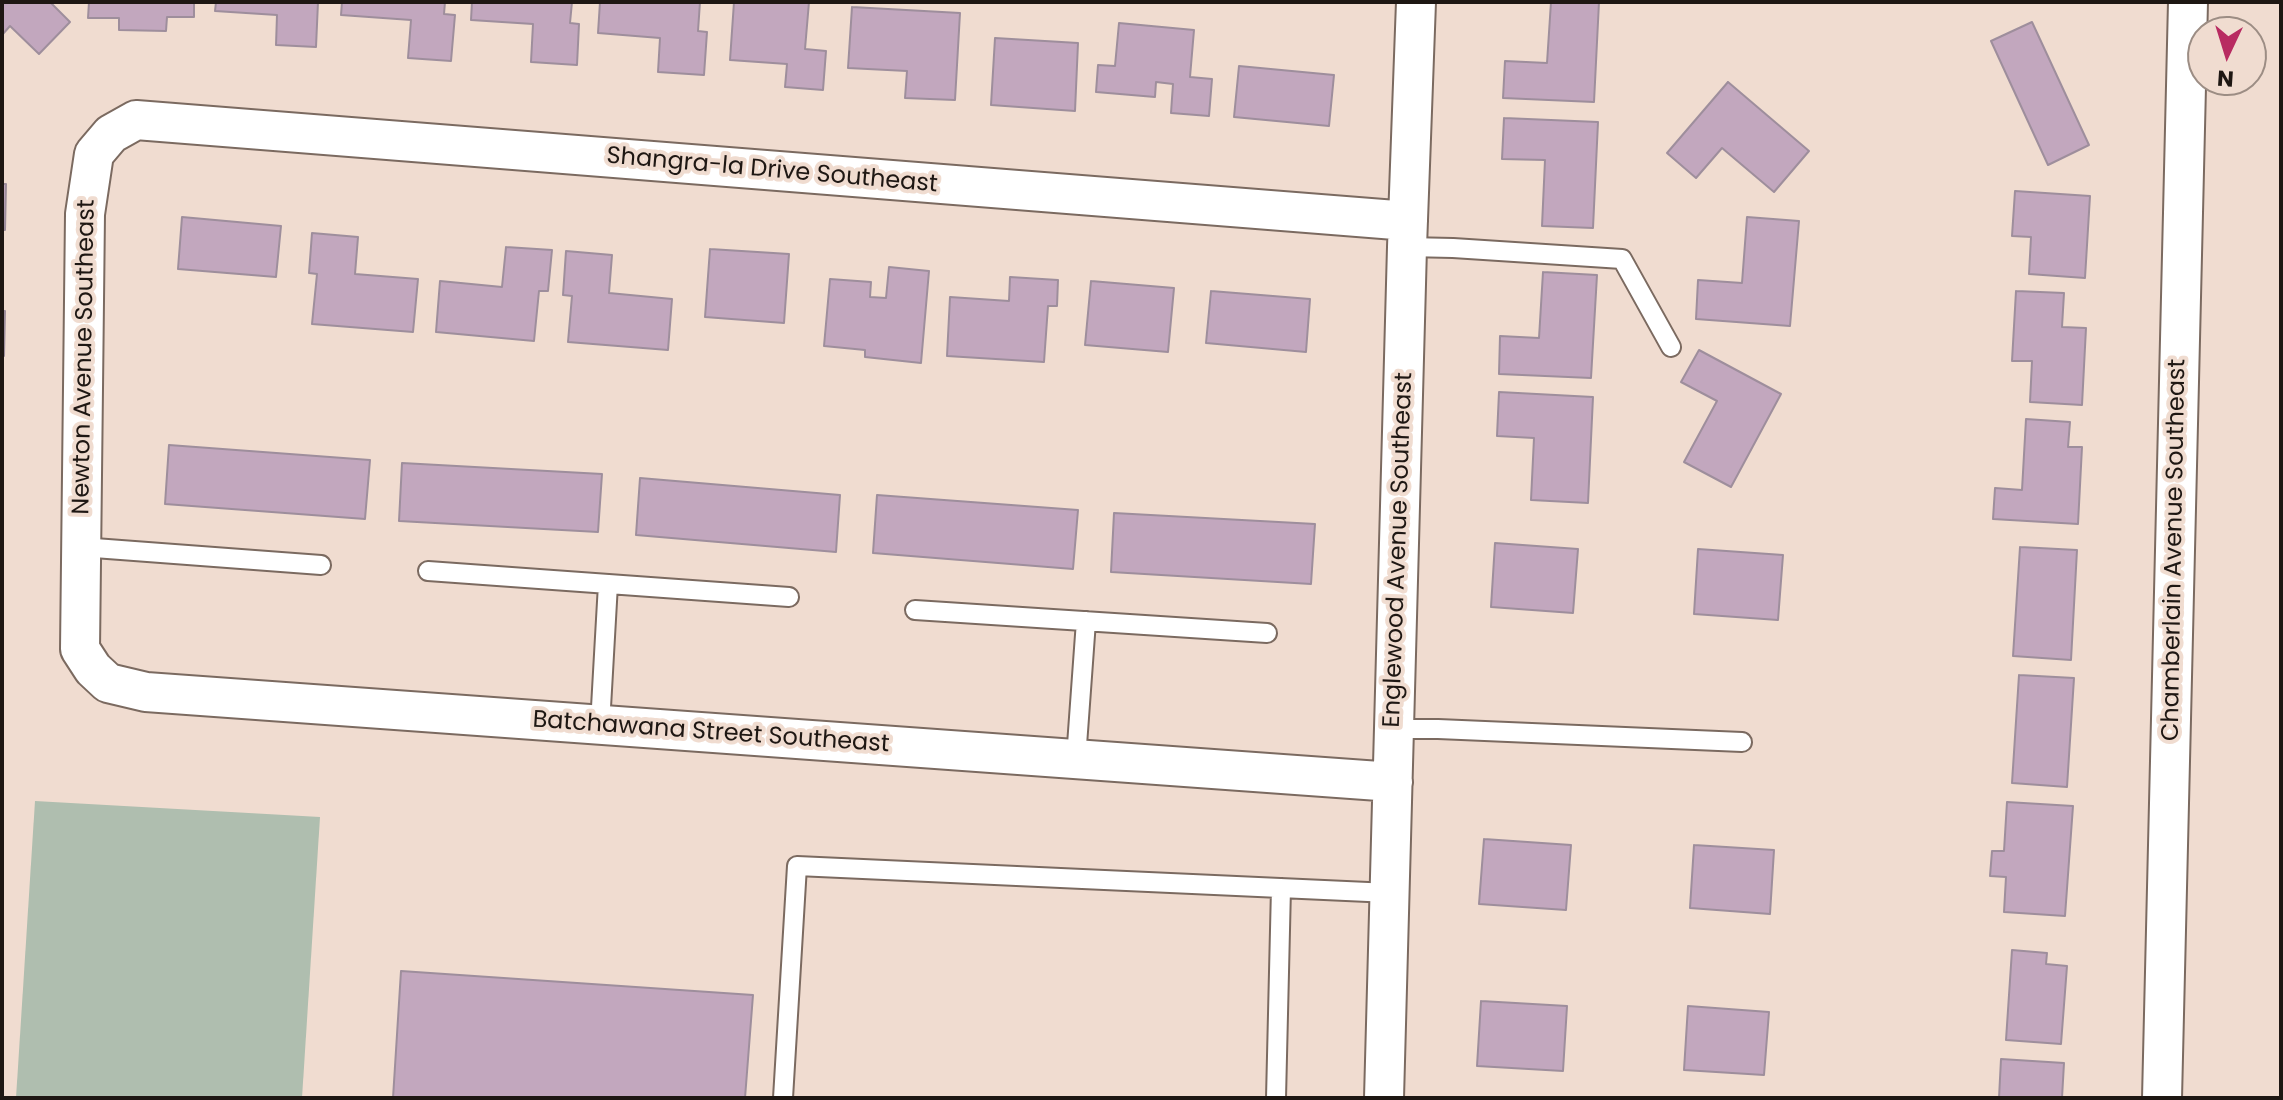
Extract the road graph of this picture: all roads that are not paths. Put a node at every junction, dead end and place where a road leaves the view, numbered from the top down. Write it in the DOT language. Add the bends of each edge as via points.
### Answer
graph roads {
  1 [pos="1416,2"];
  2 [pos="2188,2"];
  3 [pos="136,120"];
  4 [pos="1408,234"];
  5 [pos="1671,347"];
  6 [pos="81,547"];
  7 [pos="321,565"];
  8 [pos="428,571"];
  9 [pos="608,584"];
  10 [pos="789,597"];
  11 [pos="915,610"];
  12 [pos="80,616"];
  13 [pos="1086,621"];
  14 [pos="1267,633"];
  15 [pos="600,725"];
  16 [pos="1394,729"];
  17 [pos="1742,742"];
  18 [pos="1076,759"];
  19 [pos="1393,782"];
  20 [pos="1281,888"];
  21 [pos="1390,893"];
  22 [pos="783,1098"];
  23 [pos="1276,1098"];
  24 [pos="1384,1098"];
  25 [pos="2162,1098"];
  1 -- 4 [label="street, Englewood Avenue Southeast"];
  2 -- 25 [label="street, Chamberlain Avenue Southeast"];
  3 -- 4 [label="street, Shangra-la Drive Southeast"];
  3 -- 6 [label="street, Newton Avenue Southeast" via="111,134 94,154 85,214"];
  4 -- 5 [label="lane" via="1622,259"];
  4 -- 16 [label="street, Englewood Avenue Southeast"];
  6 -- 7 [label="lane"];
  6 -- 12 [label="street, Newton Avenue Southeast"];
  8 -- 9 [label="lane"];
  9 -- 10 [label="lane"];
  9 -- 15 [label="lane"];
  11 -- 13 [label="lane"];
  12 -- 15 [label="street, Batchawana Street Southeast" via="80,649 93,669 108,683 146,692"];
  13 -- 14 [label="lane"];
  13 -- 18 [label="lane"];
  15 -- 18 [label="street, Batchawana Street Southeast"];
  16 -- 17 [label="lane"];
  16 -- 19 [label="street, Englewood Avenue Southeast"];
  18 -- 19 [label="street, Batchawana Street Southeast"];
  19 -- 21 [label="street, Englewood Avenue Southeast"];
  20 -- 21 [label="lane"];
  20 -- 22 [label="lane" via="797,866"];
  20 -- 23 [label="lane"];
  21 -- 24 [label="street, Englewood Avenue Southeast"];
}
